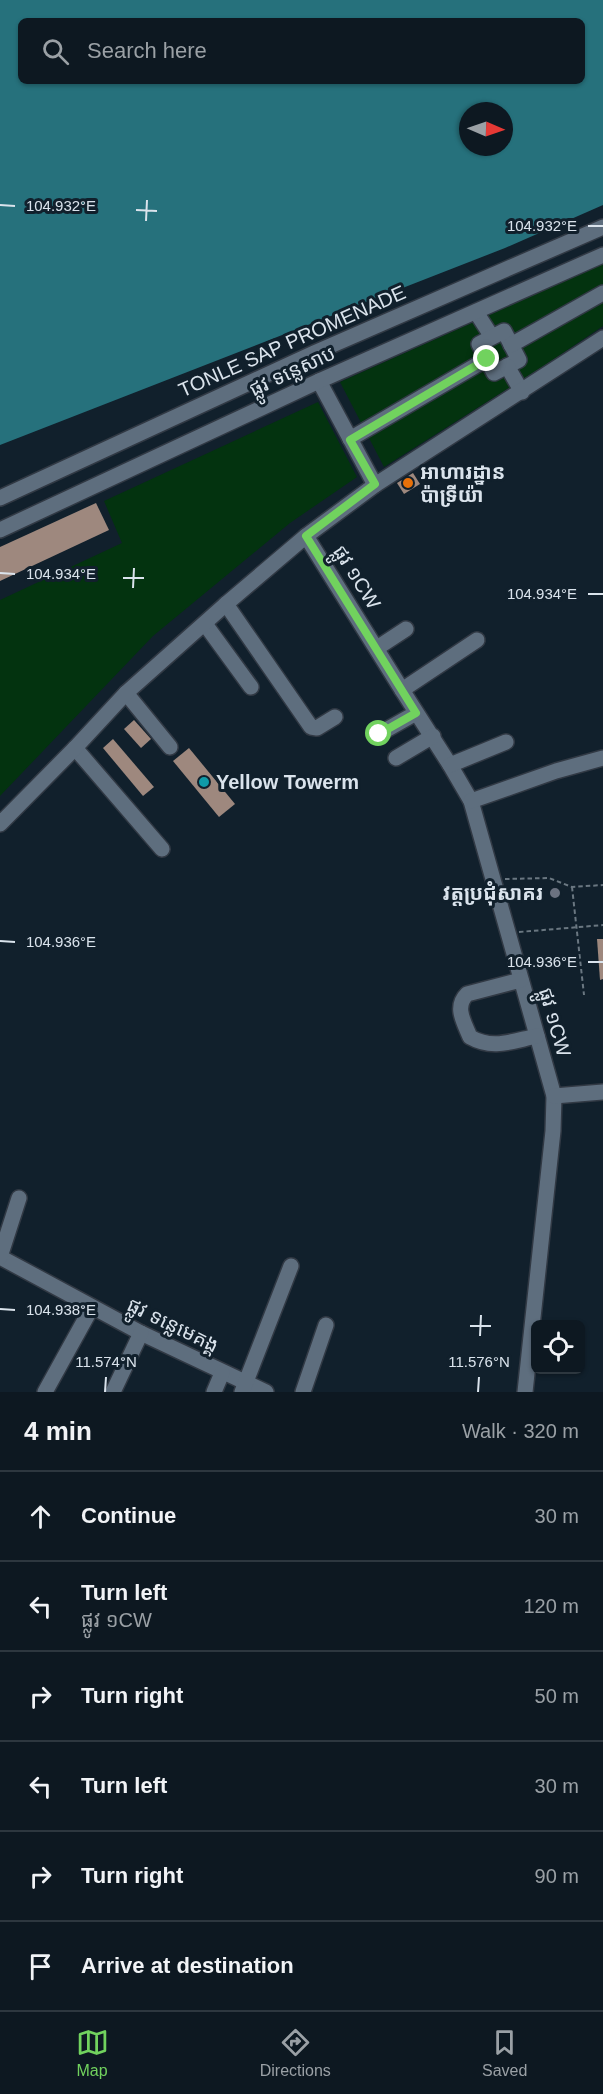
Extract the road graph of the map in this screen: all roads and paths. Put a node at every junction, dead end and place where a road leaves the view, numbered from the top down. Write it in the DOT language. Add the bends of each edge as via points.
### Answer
graph roads {
  1 [pos="603,227"];
  2 [pos="603,255"];
  3 [pos="603,293"];
  4 [pos="476,312"];
  5 [pos="492,337"];
  6 [pos="603,338"];
  7 [pos="511,345"];
  8 [pos="487,359"];
  9 [pos="507,366"];
  10 [pos="320,381"];
  11 [pos="522,392"];
  12 [pos="350,440"];
  13 [pos="375,484"];
  14 [pos="0,498"];
  15 [pos="0,530"];
  16 [pos="306,536"];
  17 [pos="226,604"];
  18 [pos="205,624"];
  19 [pos="406,629"];
  20 [pos="477,640"];
  21 [pos="377,648"];
  22 [pos="251,687"];
  23 [pos="402,690"];
  24 [pos="126,693"];
  25 [pos="416,713"];
  26 [pos="335,717"];
  27 [pos="379,734"];
  28 [pos="433,736"];
  29 [pos="506,742"];
  30 [pos="170,747"];
  31 [pos="75,748"];
  32 [pos="396,758"];
  33 [pos="603,758"];
  34 [pos="450,765"];
  35 [pos="471,801"];
  36 [pos="0,824"];
  37 [pos="162,849"];
  38 [pos="493,879"];
  39 [pos="603,885"];
  40 [pos="572,886"];
  41 [pos="603,925"];
  42 [pos="577,928"];
  43 [pos="508,932"];
  44 [pos="521,980"];
  45 [pos="584,995"];
  46 [pos="537,1036"];
  47 [pos="603,1092"];
  48 [pos="554,1096"];
  49 [pos="19,1198"];
  50 [pos="0,1257"];
  51 [pos="291,1266"];
  52 [pos="92,1307"];
  53 [pos="326,1325"];
  54 [pos="141,1333"];
  55 [pos="222,1373"];
  56 [pos="244,1388"];
  57 [pos="45,1392"];
  58 [pos="113,1392"];
  59 [pos="214,1392"];
  60 [pos="266,1392"];
  61 [pos="303,1392"];
  62 [pos="525,1392"];
  1 -- 14 [label="street, TONLE SAP PROMENADE" via="314,353"];
  2 -- 4 [label="street, ផ្លូវ ទន្លេសាប"];
  3 -- 7 [label="street"];
  4 -- 5 [label="street"];
  4 -- 10 [label="street, ផ្លូវ ទន្លេសាប"];
  5 -- 7 [label="street" via="504,331"];
  5 -- 8 [label="street" via="479,344"];
  6 -- 11 [label="street"];
  7 -- 9 [label="street" via="519,360"];
  8 -- 9 [label="street" via="494,373"];
  8 -- 12 [label="street"];
  9 -- 11 [label="street"];
  10 -- 12 [label="street"];
  10 -- 15 [label="street, ផ្លូវ ទន្លេសាប"];
  11 -- 13 [label="street"];
  12 -- 13 [label="street"];
  13 -- 16 [label="street"];
  16 -- 17 [label="street"];
  16 -- 21 [label="street, ផ្លូវ ១CW"];
  17 -- 18 [label="street"];
  17 -- 26 [label="street" via="311,727 317,728"];
  18 -- 22 [label="street"];
  18 -- 24 [label="street"];
  19 -- 21 [label="street"];
  20 -- 23 [label="street"];
  21 -- 23 [label="street, ផ្លូវ ១CW"];
  23 -- 25 [label="street, ផ្លូវ ១CW"];
  24 -- 30 [label="street"];
  24 -- 31 [label="street"];
  25 -- 27 [label="street"];
  25 -- 28 [label="street, ផ្លូវ ១CW"];
  28 -- 32 [label="street"];
  28 -- 34 [label="street, ផ្លូវ ១CW"];
  29 -- 34 [label="street"];
  31 -- 36 [label="street"];
  31 -- 37 [label="street"];
  33 -- 35 [label="street"];
  34 -- 35 [label="street, ផ្លូវ ១CW"];
  35 -- 38 [label="street, ផ្លូវ ១CW"];
  38 -- 40 [label="path" via="549,878"];
  38 -- 43 [label="street, ផ្លូវ ១CW"];
  39 -- 40 [label="path"];
  40 -- 42 [label="path"];
  41 -- 42 [label="path"];
  42 -- 43 [label="path"];
  42 -- 45 [label="path"];
  43 -- 44 [label="street, ផ្លូវ ១CW"];
  44 -- 46 [label="street, ផ្លូវ ១CW"];
  44 -- 46 [label="street" via="467,994 459,1008 470,1037 480,1043 500,1044"];
  46 -- 48 [label="street, ផ្លូវ ១CW"];
  47 -- 48 [label="street"];
  48 -- 62 [label="street, ផ្លូវ ១CW" via="554,1131"];
  49 -- 50 [label="street"];
  50 -- 52 [label="street, ផ្លូវ ទន្លេមេគង្គ"];
  51 -- 56 [label="street"];
  52 -- 54 [label="street, ផ្លូវ ទន្លេមេគង្គ"];
  52 -- 57 [label="street"];
  53 -- 61 [label="street"];
  54 -- 55 [label="street, ផ្លូវ ទន្លេមេគង្គ"];
  54 -- 58 [label="street"];
  55 -- 56 [label="street, ផ្លូវ ទន្លេមេគង្គ"];
  55 -- 59 [label="street"];
  56 -- 60 [label="street, ផ្លូវ ទន្លេមេគង្គ"];
}
